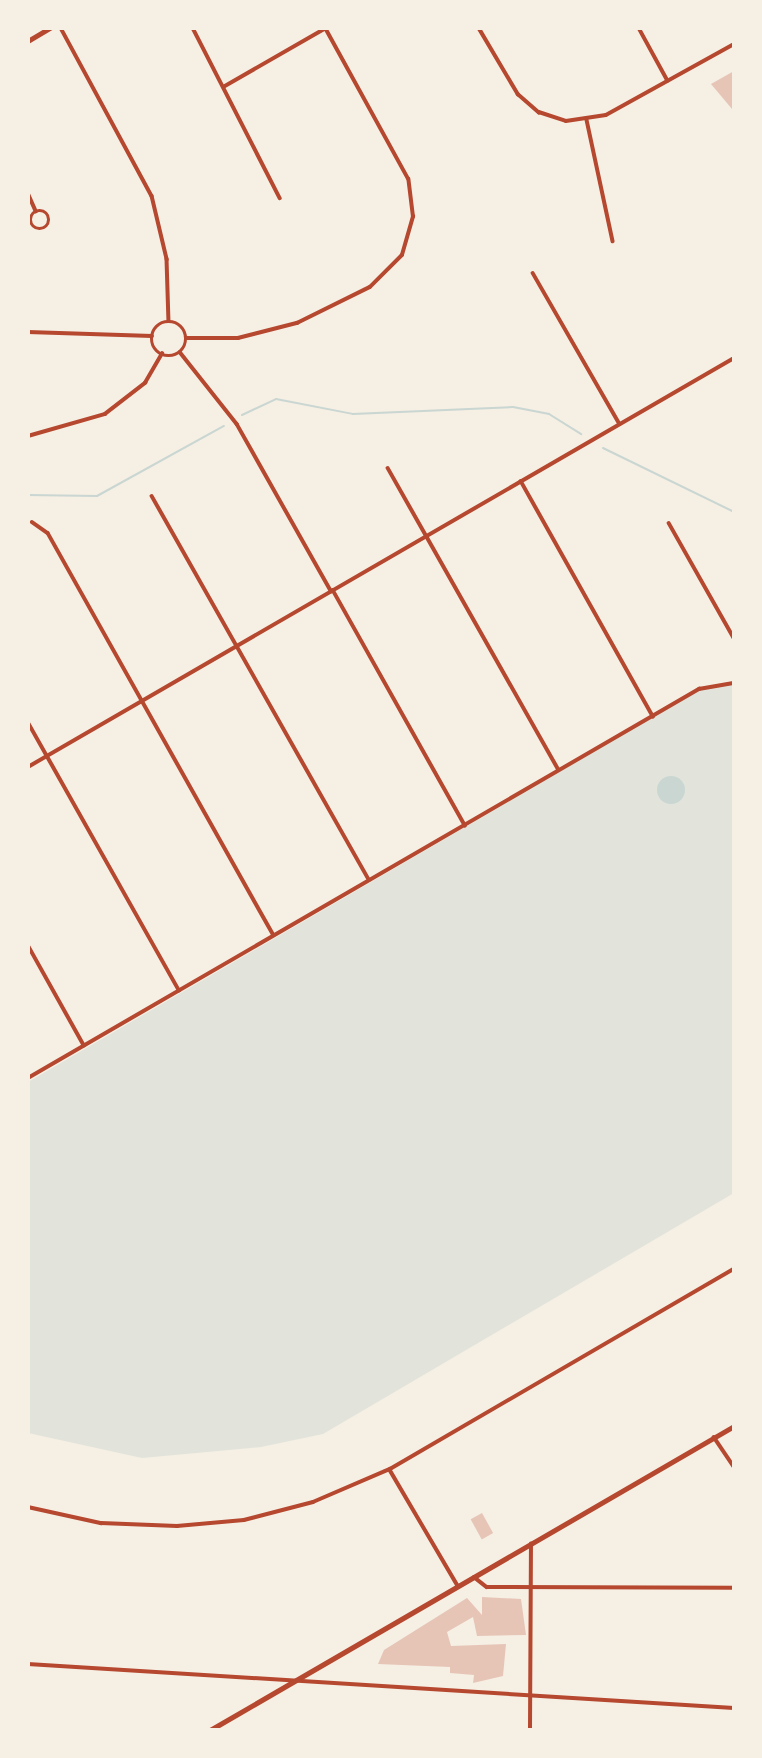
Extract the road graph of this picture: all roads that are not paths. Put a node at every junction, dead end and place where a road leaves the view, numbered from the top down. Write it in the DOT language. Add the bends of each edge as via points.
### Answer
graph roads {
  1 [pos="50,28"];
  2 [pos="61,28"];
  3 [pos="193,28"];
  4 [pos="326,28"];
  5 [pos="479,28"];
  6 [pos="639,28"];
  7 [pos="28,41"];
  8 [pos="734,44"];
  9 [pos="668,81"];
  10 [pos="225,86"];
  11 [pos="587,120"];
  12 [pos="28,193"];
  13 [pos="280,198"];
  14 [pos="36,211"];
  15 [pos="613,241"];
  16 [pos="533,273"];
  17 [pos="169,321"];
  18 [pos="28,332"];
  19 [pos="152,336"];
  20 [pos="186,338"];
  21 [pos="180,352"];
  22 [pos="162,354"];
  23 [pos="734,358"];
  24 [pos="620,424"];
  25 [pos="28,436"];
  26 [pos="388,468"];
  27 [pos="521,481"];
  28 [pos="152,496"];
  29 [pos="32,522"];
  30 [pos="669,523"];
  31 [pos="426,536"];
  32 [pos="332,590"];
  33 [pos="734,638"];
  34 [pos="236,645"];
  35 [pos="734,683"];
  36 [pos="141,701"];
  37 [pos="653,716"];
  38 [pos="28,722"];
  39 [pos="47,755"];
  40 [pos="28,766"];
  41 [pos="558,769"];
  42 [pos="465,825"];
  43 [pos="369,880"];
  44 [pos="274,935"];
  45 [pos="28,945"];
  46 [pos="179,990"];
  47 [pos="85,1045"];
  48 [pos="28,1077"];
  49 [pos="734,1269"];
  50 [pos="734,1426"];
  51 [pos="714,1437"];
  52 [pos="734,1467"];
  53 [pos="390,1469"];
  54 [pos="28,1507"];
  55 [pos="531,1544"];
  56 [pos="474,1577"];
  57 [pos="458,1586"];
  58 [pos="535,1587"];
  59 [pos="734,1588"];
  60 [pos="28,1664"];
  61 [pos="298,1679"];
  62 [pos="533,1696"];
  63 [pos="734,1708"];
  64 [pos="210,1730"];
  65 [pos="530,1730"];
  1 -- 7 [label="street"];
  2 -- 17 [label="street" via="149,189 167,259"];
  3 -- 10 [label="street"];
  4 -- 10 [label="street"];
  4 -- 20 [label="street" via="408,179 413,216 406,245 379,281 323,313 238,338"];
  5 -- 11 [label="street" via="517,94 539,112 566,121"];
  6 -- 9 [label="street"];
  8 -- 9 [label="street"];
  9 -- 11 [label="street"];
  10 -- 13 [label="street"];
  11 -- 15 [label="street"];
  12 -- 14 [label="street"];
  14 -- 14 [label="street" via="33,226 44,229 47,214"];
  16 -- 24 [label="street"];
  17 -- 19 [label="street"];
  17 -- 20 [label="street"];
  18 -- 19 [label="street"];
  19 -- 22 [label="street"];
  20 -- 21 [label="street"];
  21 -- 22 [label="street"];
  21 -- 32 [label="street" via="237,424"];
  22 -- 25 [label="street" via="145,383 105,414"];
  23 -- 24 [label="street"];
  24 -- 27 [label="street"];
  26 -- 31 [label="street"];
  27 -- 31 [label="street"];
  27 -- 37 [label="street"];
  28 -- 34 [label="street"];
  29 -- 36 [label="street" via="48,533"];
  30 -- 33 [label="street"];
  31 -- 32 [label="street"];
  31 -- 41 [label="street"];
  32 -- 34 [label="street"];
  32 -- 42 [label="street"];
  34 -- 36 [label="street"];
  34 -- 43 [label="street"];
  35 -- 37 [label="street" via="705,687"];
  36 -- 39 [label="street"];
  36 -- 44 [label="street"];
  37 -- 41 [label="street"];
  38 -- 39 [label="street"];
  39 -- 40 [label="street"];
  39 -- 46 [label="street"];
  41 -- 42 [label="street"];
  42 -- 43 [label="street"];
  43 -- 44 [label="street"];
  44 -- 46 [label="street"];
  45 -- 47 [label="street"];
  46 -- 47 [label="street"];
  47 -- 48 [label="street"];
  49 -- 53 [label="street"];
  50 -- 51 [label="main road"];
  51 -- 52 [label="street"];
  51 -- 55 [label="main road"];
  53 -- 54 [label="street" via="313,1502 212,1524 118,1525"];
  53 -- 57 [label="street"];
  55 -- 56 [label="main road"];
  55 -- 58 [label="street"];
  56 -- 57 [label="main road"];
  56 -- 58 [label="street" via="487,1587"];
  57 -- 61 [label="main road"];
  58 -- 59 [label="street"];
  58 -- 62 [label="street"];
  60 -- 61 [label="street"];
  61 -- 62 [label="street"];
  61 -- 64 [label="main road"];
  62 -- 63 [label="street"];
  62 -- 65 [label="street"];
}
